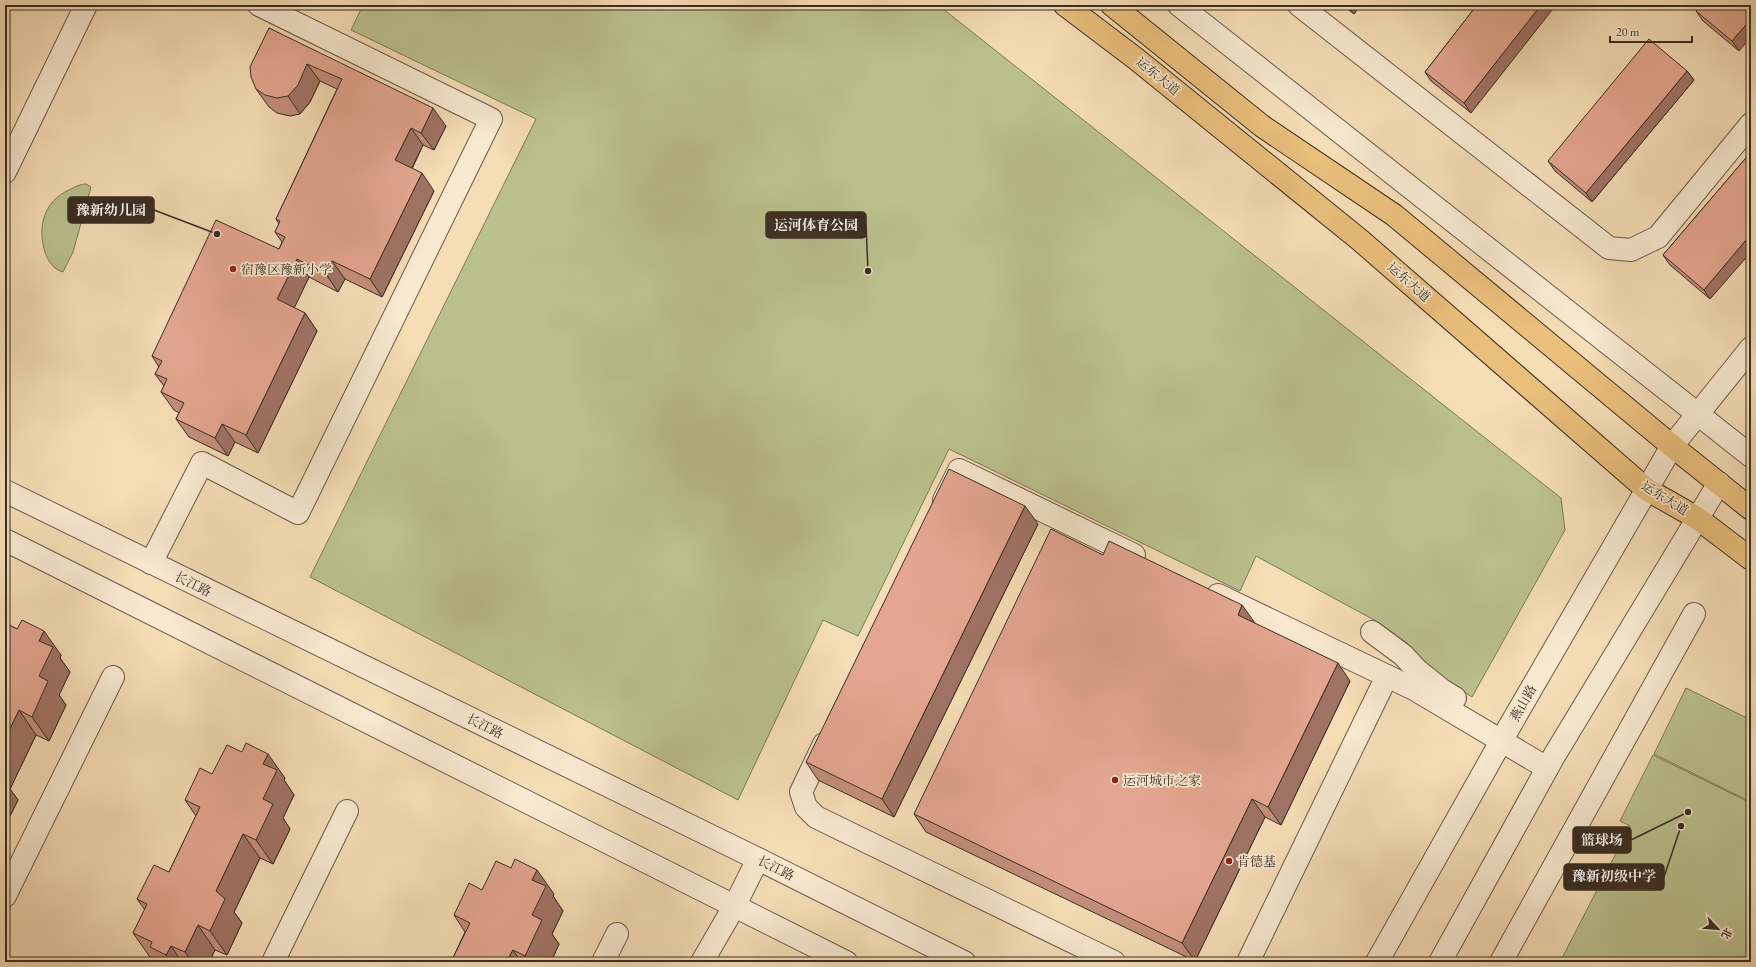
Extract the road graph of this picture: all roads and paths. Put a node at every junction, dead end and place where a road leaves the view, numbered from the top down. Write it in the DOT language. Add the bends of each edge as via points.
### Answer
graph roads {
  1 [pos="86,5"];
  2 [pos="259,5"];
  3 [pos="1065,5"];
  4 [pos="1112,5"];
  5 [pos="1179,5"];
  6 [pos="1299,5"];
  7 [pos="1751,124"];
  8 [pos="5,172"];
  9 [pos="1751,348"];
  10 [pos="1698,414"];
  11 [pos="1672,446"];
  12 [pos="1751,456"];
  13 [pos="1719,483"];
  14 [pos="1646,489"];
  15 [pos="5,491"];
  16 [pos="1751,509"];
  17 [pos="1697,518"];
  18 [pos="934,520"];
  19 [pos="5,540"];
  20 [pos="1751,559"];
  21 [pos="152,563"];
  22 [pos="1152,564"];
  23 [pos="1202,587"];
  24 [pos="1694,614"];
  25 [pos="1388,676"];
  26 [pos="113,677"];
  27 [pos="1414,689"];
  28 [pos="1442,690"];
  29 [pos="832,728"];
  30 [pos="1505,735"];
  31 [pos="1551,762"];
  32 [pos="347,811"];
  33 [pos="758,859"];
  34 [pos="5,896"];
  35 [pos="735,905"];
  36 [pos="617,934"];
  37 [pos="273,962"];
  38 [pos="603,962"];
  39 [pos="702,962"];
  40 [pos="846,962"];
  41 [pos="964,962"];
  42 [pos="1114,962"];
  43 [pos="1248,962"];
  44 [pos="1377,962"];
  45 [pos="1440,962"];
  46 [pos="1501,962"];
  1 -- 8 [label="street"];
  2 -- 21 [label="street" via="491,119 298,513 202,463"];
  3 -- 14 [label="main road, 运东大道" via="1135,58 1360,240"];
  4 -- 11 [label="main road, 运东大道" via="1262,126 1394,215"];
  5 -- 10 [label="street"];
  6 -- 7 [label="street" via="1609,248 1631,250 1658,236"];
  9 -- 10 [label="street, 燕山路"];
  10 -- 11 [label="street, 燕山路"];
  10 -- 12 [label="street"];
  11 -- 13 [label="main road, 运东大道"];
  11 -- 14 [label="street, 燕山路"];
  13 -- 16 [label="main road, 运东大道"];
  13 -- 17 [label="street"];
  14 -- 17 [label="main road, 运东大道"];
  14 -- 30 [label="street, 燕山路"];
  15 -- 21 [label="street, 长江路"];
  17 -- 20 [label="main road, 运东大道"];
  17 -- 31 [label="street"];
  18 -- 22 [label="street" via="959,470"];
  19 -- 35 [label="street"];
  21 -- 33 [label="street, 长江路"];
  23 -- 25 [label="street"];
  24 -- 46 [label="street"];
  25 -- 27 [label="street"];
  25 -- 43 [label="street"];
  26 -- 34 [label="street"];
  27 -- 28 [label="street"];
  27 -- 28 [label="street" via="1372,632 1403,655"];
  27 -- 30 [label="street"];
  28 -- 30 [label="street"];
  29 -- 42 [label="street" via="801,792 806,807 816,817"];
  30 -- 31 [label="street"];
  30 -- 44 [label="street, 燕山路"];
  31 -- 45 [label="street"];
  32 -- 37 [label="street"];
  33 -- 35 [label="street"];
  33 -- 41 [label="street, 长江路"];
  35 -- 39 [label="street"];
  35 -- 40 [label="street"];
  36 -- 38 [label="street"];
}
